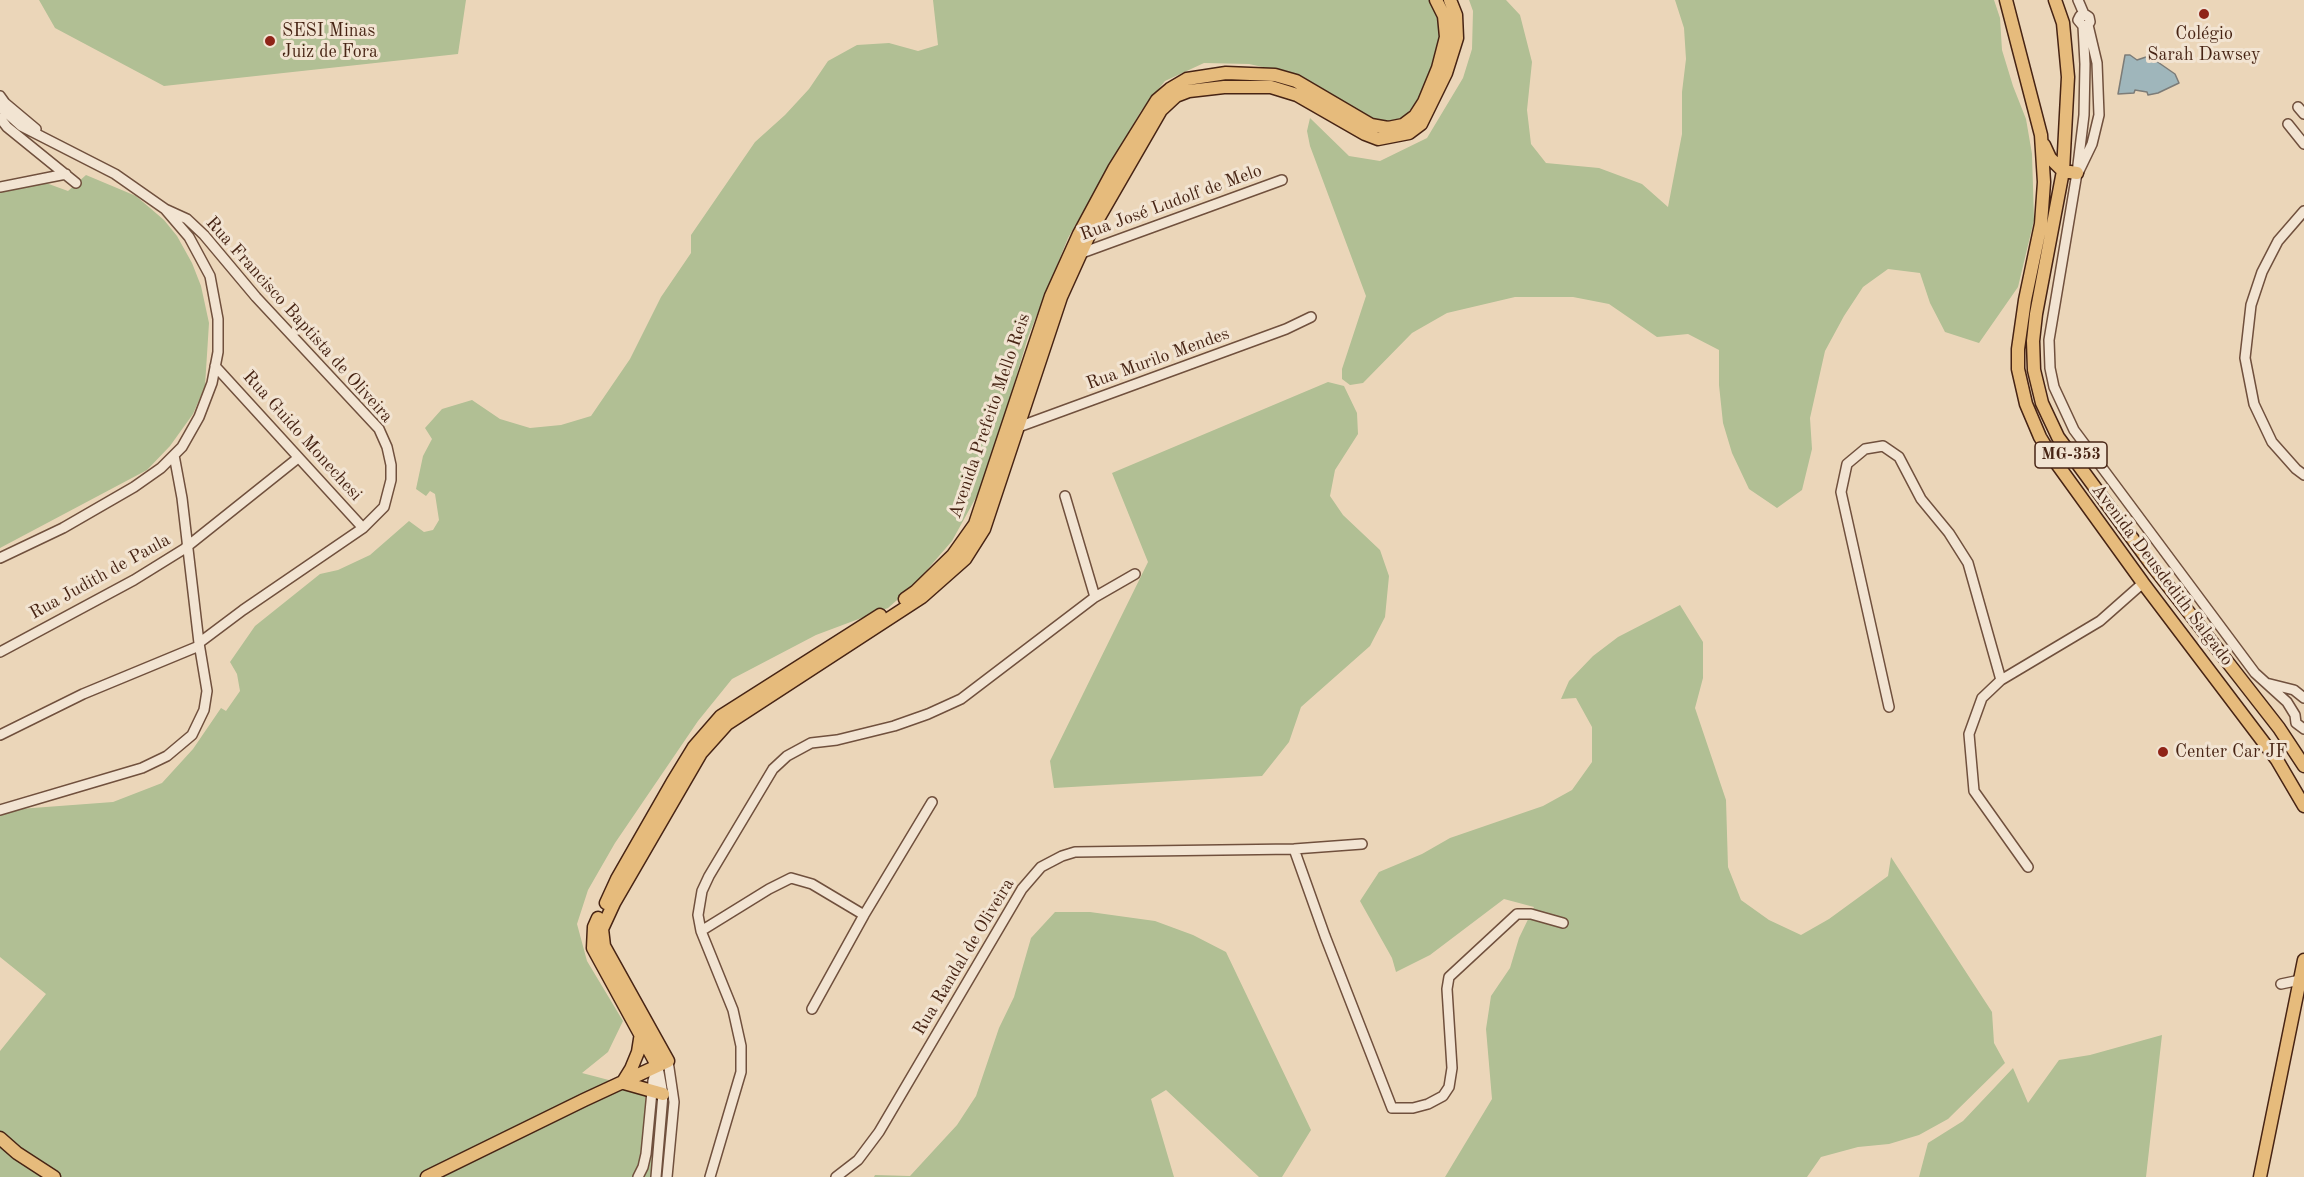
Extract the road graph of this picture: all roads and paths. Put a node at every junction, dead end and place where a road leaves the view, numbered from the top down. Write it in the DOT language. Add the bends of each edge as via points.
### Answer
graph roads {
  1 [pos="1436,0"];
  2 [pos="1450,0"];
  3 [pos="2006,0"];
  4 [pos="2055,0"];
  5 [pos="2078,0"];
  6 [pos="2083,22"];
  7 [pos="2063,23"];
  8 [pos="0,96"];
  9 [pos="0,107"];
  10 [pos="2084,115"];
  11 [pos="2098,117"];
  12 [pos="0,118"];
  13 [pos="2288,124"];
  14 [pos="2041,135"];
  15 [pos="2304,144"];
  16 [pos="67,151"];
  17 [pos="2063,171"];
  18 [pos="2078,173"];
  19 [pos="66,174"];
  20 [pos="1282,180"];
  21 [pos="76,183"];
  22 [pos="0,187"];
  23 [pos="165,209"];
  24 [pos="2304,211"];
  25 [pos="1076,253"];
  26 [pos="1311,317"];
  27 [pos="215,366"];
  28 [pos="1012,429"];
  29 [pos="174,455"];
  30 [pos="298,458"];
  31 [pos="2304,475"];
  32 [pos="1065,496"];
  33 [pos="363,528"];
  34 [pos="187,546"];
  35 [pos="0,558"];
  36 [pos="1135,574"];
  37 [pos="2143,583"];
  38 [pos="1095,597"];
  39 [pos="199,644"];
  40 [pos="0,652"];
  41 [pos="2001,680"];
  42 [pos="2263,682"];
  43 [pos="2304,698"];
  44 [pos="1889,707"];
  45 [pos="2304,708"];
  46 [pos="2299,722"];
  47 [pos="2279,728"];
  48 [pos="0,735"];
  49 [pos="2304,766"];
  50 [pos="932,802"];
  51 [pos="2304,806"];
  52 [pos="0,810"];
  53 [pos="1362,844"];
  54 [pos="1294,849"];
  55 [pos="2028,867"];
  56 [pos="864,915"];
  57 [pos="1563,923"];
  58 [pos="701,931"];
  59 [pos="2304,960"];
  60 [pos="2300,980"];
  61 [pos="2281,984"];
  62 [pos="812,1009"];
  63 [pos="641,1033"];
  64 [pos="663,1063"];
  65 [pos="623,1083"];
  66 [pos="658,1091"];
  67 [pos="651,1107"];
  68 [pos="662,1114"];
  69 [pos="0,1138"];
  70 [pos="54,1177"];
  71 [pos="427,1177"];
  72 [pos="638,1177"];
  73 [pos="656,1177"];
  74 [pos="667,1177"];
  75 [pos="710,1177"];
  76 [pos="836,1177"];
  77 [pos="2260,1177"];
  1 -- 25 [label="main road, Avenida Prefeito Mello Reis" via="1444,16 1446,37 1438,68 1424,102 1403,125 1371,125 1296,81 1275,75 1227,73 1187,80 1157,100 1114,169"];
  2 -- 25 [label="main road, Avenida Prefeito Mello Reis" via="1456,15 1457,38 1446,73 1421,124 1408,133 1378,139 1297,94 1271,87 1189,91 1176,96 1161,110"];
  3 -- 14 [label="main road, Avenida Deusdedith Salgado / MG-353"];
  4 -- 7 [label="main road, Avenida Deusdedith Salgado / MG-353"];
  5 -- 6 [label="street"];
  6 -- 7 [label="street"];
  6 -- 10 [label="street"];
  6 -- 11 [label="street" via="2097,63"];
  7 -- 17 [label="main road, Avenida Deusdedith Salgado / MG-353" via="2068,77"];
  8 -- 16 [label="street" via="25,121"];
  9 -- 16 [label="street" via="21,126"];
  10 -- 11 [label="street" via="2086,120"];
  10 -- 18 [label="street"];
  11 -- 18 [label="street" via="2087,157"];
  12 -- 19 [label="street"];
  13 -- 15 [label="street"];
  14 -- 17 [label="main road" via="2050,158"];
  14 -- 37 [label="main road, Avenida Deusdedith Salgado / MG-353" via="2044,203 2025,300 2018,369 2034,423 2052,457"];
  16 -- 23 [label="street" via="115,174"];
  17 -- 18 [label="main road"];
  17 -- 47 [label="main road, Avenida Deusdedith Salgado / MG-353" via="2033,341 2034,370 2048,417 2151,564"];
  18 -- 42 [label="street" via="2049,340 2050,368 2058,397 2074,430"];
  19 -- 21 [label="street"];
  19 -- 22 [label="street"];
  20 -- 25 [label="street, Rua José Ludolf de Melo"];
  23 -- 27 [label="street" via="189,237 210,276 218,319"];
  23 -- 33 [label="street, Rua Francisco Baptista de Oliveira" via="187,219 204,235 379,429 389,456 391,480 384,507"];
  24 -- 31 [label="street" via="2278,241 2262,272 2251,305 2245,358 2254,404 2272,442"];
  25 -- 28 [label="main road, Avenida Prefeito Mello Reis"];
  26 -- 28 [label="street, Rua Murilo Mendes"];
  27 -- 29 [label="street" via="199,417"];
  27 -- 30 [label="street, Rua Guido Monechesi"];
  28 -- 63 [label="main road, Avenida Prefeito Mello Reis" via="975,524 953,555 915,592 721,716 694,747 617,879 594,927 593,948"];
  28 -- 64 [label="main road, Avenida Prefeito Mello Reis" via="984,529 966,559 922,597 727,724 701,753 618,895 602,929 604,946"];
  29 -- 34 [label="street"];
  29 -- 35 [label="street" via="134,487"];
  30 -- 33 [label="street, Rua Guido Monechesi"];
  30 -- 34 [label="street, Rua Judith de Paula"];
  32 -- 38 [label="street"];
  33 -- 39 [label="street, Rua Francisco Baptista de Oliveira"];
  34 -- 39 [label="street"];
  34 -- 40 [label="street, Rua Judith de Paula" via="134,580"];
  36 -- 38 [label="street"];
  37 -- 41 [label="street" via="2100,621"];
  37 -- 51 [label="main road, Avenida Deusdedith Salgado / MG-353" via="2277,760"];
  38 -- 58 [label="street" via="961,699 894,726 837,741 812,743 787,756 773,769 705,883 699,915"];
  39 -- 48 [label="street, Rua Francisco Baptista de Oliveira"];
  39 -- 52 [label="street" via="207,691 204,710 192,735 167,756 142,768"];
  41 -- 44 [label="street" via="1968,563 1921,499 1899,457 1883,446 1865,449 1847,464 1841,492"];
  41 -- 55 [label="street" via="1982,698 1969,734 1974,791"];
  42 -- 43 [label="street" via="2294,690"];
  42 -- 46 [label="street" via="2288,702"];
  45 -- 46 [label="street"];
  46 -- 47 [label="street"];
  47 -- 49 [label="main road, Avenida Deusdedith Salgado / MG-353"];
  50 -- 56 [label="street"];
  53 -- 54 [label="street, Rua Randal de Oliveira"];
  54 -- 57 [label="street" via="1392,1108 1428,1104 1443,1096 1449,1087 1449,977 1517,914"];
  54 -- 76 [label="street, Rua Randal de Oliveira" via="1075,852 1041,867 1022,889 879,1132 858,1160"];
  56 -- 58 [label="street" via="812,884 791,878"];
  56 -- 62 [label="street"];
  58 -- 75 [label="street" via="733,1010 741,1046 741,1072"];
  59 -- 60 [label="main road"];
  60 -- 61 [label="street"];
  60 -- 77 [label="main road"];
  63 -- 64 [label="main road, Avenida Prefeito Mello Reis"];
  63 -- 65 [label="main road" via="638,1052"];
  64 -- 65 [label="main road"];
  64 -- 66 [label="street"];
  64 -- 74 [label="street, Avenida Prefeito Mello Reis" via="674,1102"];
  65 -- 66 [label="main road"];
  65 -- 71 [label="main road"];
  66 -- 67 [label="street"];
  66 -- 68 [label="street"];
  67 -- 68 [label="street"];
  67 -- 72 [label="street" via="645,1161"];
  68 -- 73 [label="street"];
  69 -- 70 [label="main road"];
}
